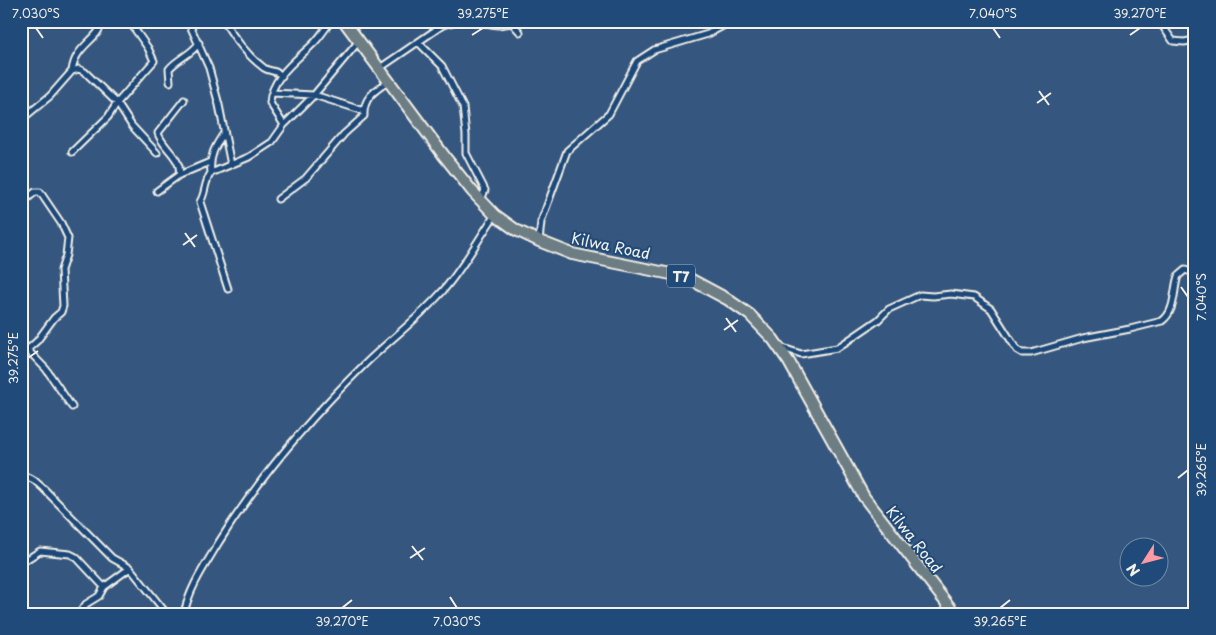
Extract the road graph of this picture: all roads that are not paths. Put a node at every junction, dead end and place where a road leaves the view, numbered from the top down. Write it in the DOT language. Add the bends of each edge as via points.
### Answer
graph roads {
  1 [pos="103,21"];
  2 [pos="129,21"];
  3 [pos="188,21"];
  4 [pos="224,21"];
  5 [pos="331,21"];
  6 [pos="344,21"];
  7 [pos="458,21"];
  8 [pos="469,21"];
  9 [pos="732,21"];
  10 [pos="1159,21"];
  11 [pos="511,22"];
  12 [pos="520,32"];
  13 [pos="1195,40"];
  14 [pos="359,41"];
  15 [pos="419,42"];
  16 [pos="199,43"];
  17 [pos="380,68"];
  18 [pos="72,71"];
  19 [pos="282,76"];
  20 [pos="389,81"];
  21 [pos="170,82"];
  22 [pos="272,93"];
  23 [pos="314,96"];
  24 [pos="184,100"];
  25 [pos="117,103"];
  26 [pos="364,111"];
  27 [pos="21,120"];
  28 [pos="284,125"];
  29 [pos="224,133"];
  30 [pos="72,152"];
  31 [pos="157,154"];
  32 [pos="210,162"];
  33 [pos="231,166"];
  34 [pos="211,173"];
  35 [pos="179,175"];
  36 [pos="156,191"];
  37 [pos="278,199"];
  38 [pos="481,201"];
  39 [pos="21,204"];
  40 [pos="495,215"];
  41 [pos="539,241"];
  42 [pos="1195,274"];
  43 [pos="228,289"];
  44 [pos="21,343"];
  45 [pos="779,347"];
  46 [pos="27,350"];
  47 [pos="72,407"];
  48 [pos="21,474"];
  49 [pos="21,563"];
  50 [pos="130,568"];
  51 [pos="104,587"];
  52 [pos="79,614"];
  53 [pos="167,614"];
  54 [pos="184,614"];
  55 [pos="955,614"];
  1 -- 18 [label="street" via="100,30 78,52"];
  2 -- 25 [label="street" via="154,61"];
  3 -- 16 [label="street"];
  4 -- 19 [label="street" via="259,64"];
  5 -- 19 [label="street"];
  6 -- 14 [label="highway, Kilwa Road / T7"];
  7 -- 15 [label="street" via="443,25"];
  8 -- 11 [label="street" via="498,25"];
  9 -- 41 [label="street" via="697,38 654,50 637,61 609,114 566,152 541,222"];
  10 -- 13 [label="street" via="1173,41"];
  11 -- 12 [label="street"];
  14 -- 17 [label="highway, Kilwa Road / T7"];
  14 -- 23 [label="street"];
  15 -- 17 [label="street"];
  15 -- 38 [label="street" via="442,66 463,107 467,155 485,190"];
  16 -- 21 [label="street" via="169,69"];
  16 -- 29 [label="street" via="215,89"];
  17 -- 20 [label="highway, Kilwa Road / T7"];
  18 -- 25 [label="street" via="79,69 85,72"];
  18 -- 27 [label="street" via="50,96"];
  19 -- 22 [label="street"];
  20 -- 26 [label="street" via="368,98"];
  20 -- 38 [label="highway, Kilwa Road / T7"];
  22 -- 23 [label="street"];
  22 -- 28 [label="street" via="270,103"];
  23 -- 26 [label="street"];
  23 -- 28 [label="street"];
  24 -- 35 [label="street" via="158,133 177,161"];
  25 -- 30 [label="street" via="101,125"];
  25 -- 31 [label="street"];
  26 -- 37 [label="street" via="364,116 306,178"];
  28 -- 33 [label="street" via="268,144"];
  29 -- 32 [label="street"];
  29 -- 33 [label="street"];
  32 -- 34 [label="street"];
  32 -- 35 [label="street"];
  33 -- 34 [label="street"];
  34 -- 43 [label="street" via="200,202"];
  35 -- 36 [label="street"];
  38 -- 40 [label="highway, Kilwa Road / T7"];
  39 -- 46 [label="street" via="35,192 40,192 61,223 68,240 61,270 63,309"];
  40 -- 41 [label="highway, Kilwa Road / T7"];
  40 -- 54 [label="street" via="442,293 363,365 262,478 214,551 193,588"];
  41 -- 45 [label="highway, Kilwa Road / T7" via="578,256 686,277 750,315"];
  42 -- 45 [label="street" via="1185,270 1178,276 1170,311 1162,320 1031,353 1017,350 995,314 980,300 951,294 919,295 887,310 878,320 837,348 802,354"];
  44 -- 46 [label="street"];
  45 -- 55 [label="highway, Kilwa Road / T7" via="864,497"];
  46 -- 47 [label="street" via="46,369"];
  48 -- 50 [label="street" via="34,480 115,560"];
  49 -- 51 [label="street" via="40,551 70,554"];
  50 -- 51 [label="street"];
  50 -- 53 [label="street"];
  51 -- 52 [label="street"];
}
